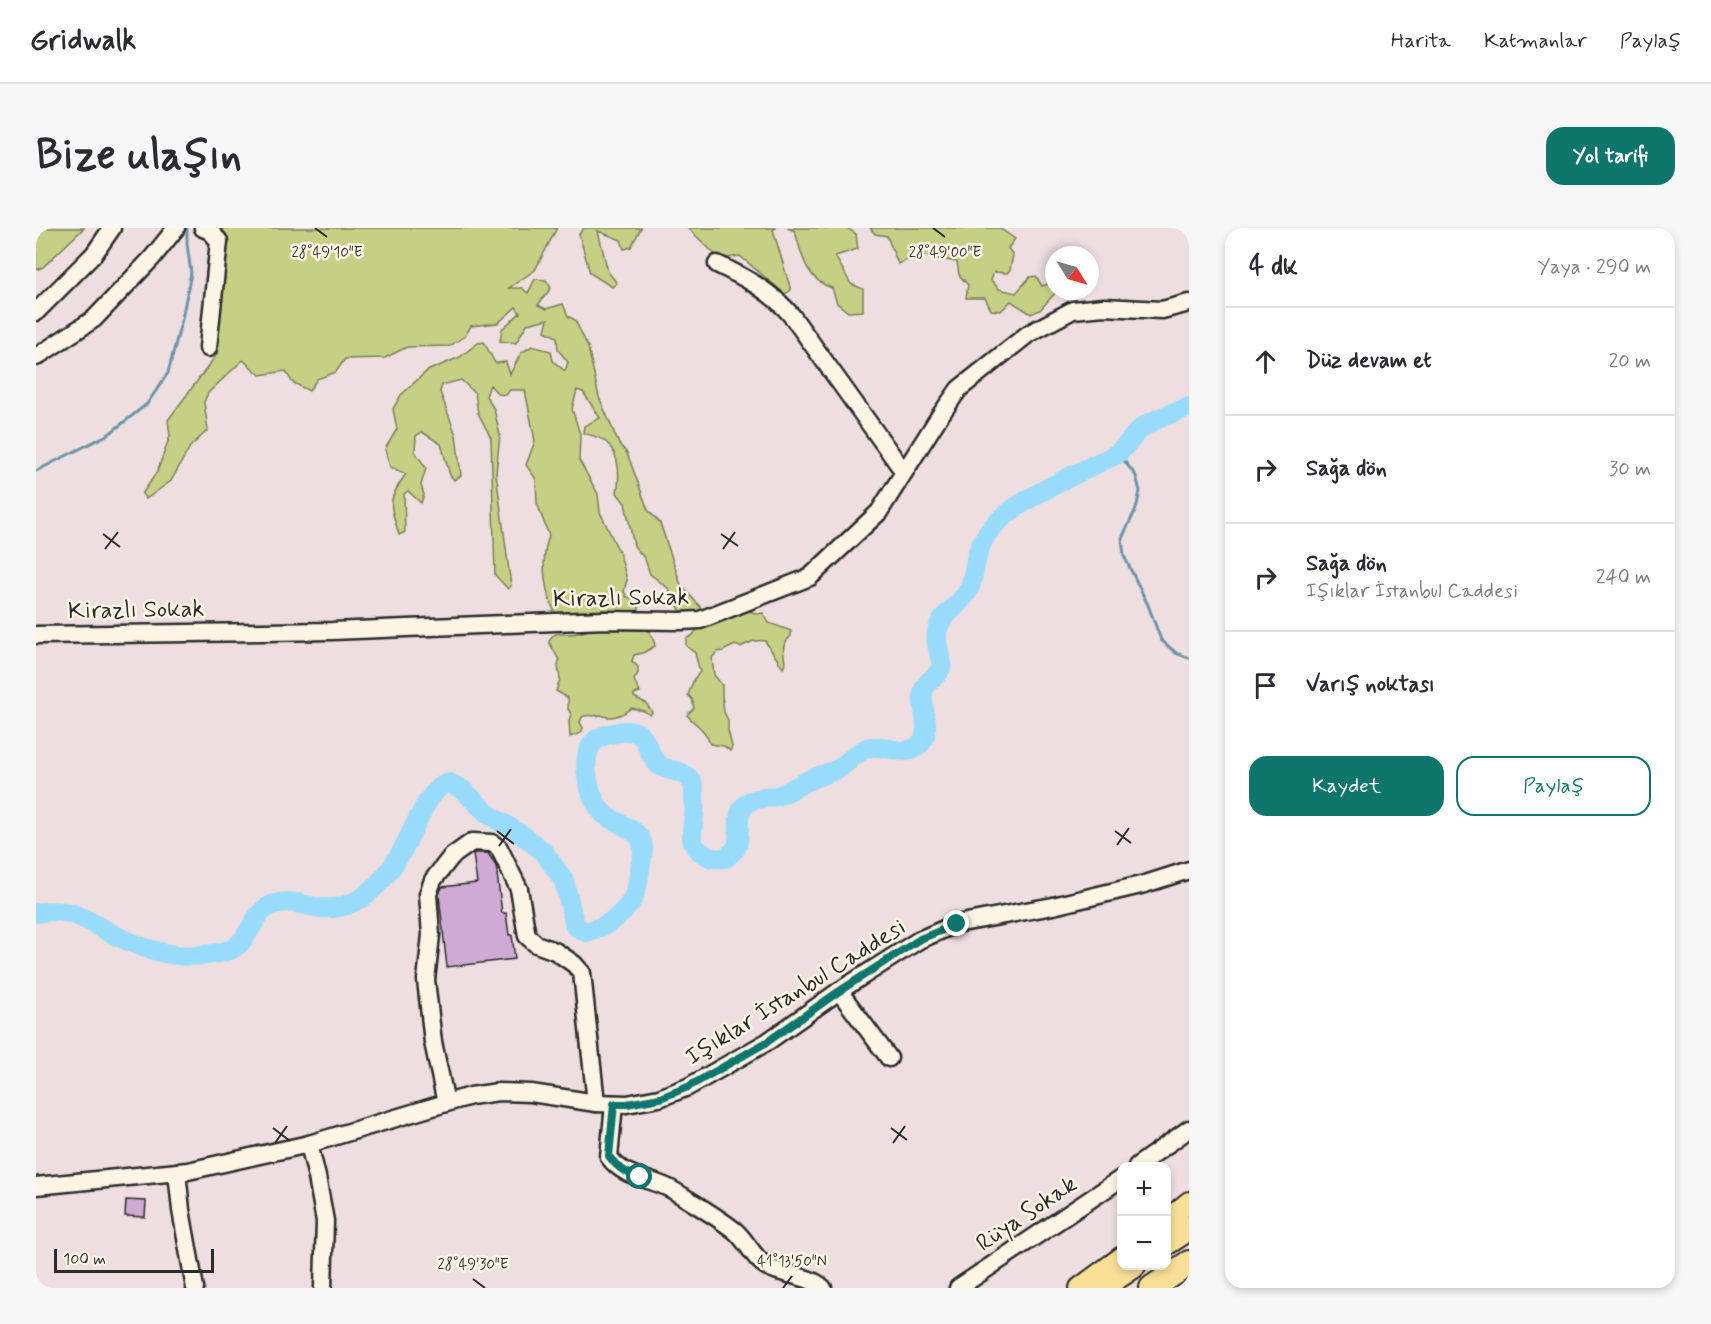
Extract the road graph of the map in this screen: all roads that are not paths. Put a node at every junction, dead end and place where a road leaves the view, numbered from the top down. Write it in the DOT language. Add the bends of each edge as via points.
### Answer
graph roads {
  1 [pos="112,228"];
  2 [pos="176,228"];
  3 [pos="203,228"];
  4 [pos="717,264"];
  5 [pos="1189,303"];
  6 [pos="36,312"];
  7 [pos="208,348"];
  8 [pos="36,357"];
  9 [pos="904,472"];
  10 [pos="36,635"];
  11 [pos="1189,870"];
  12 [pos="838,992"];
  13 [pos="889,1058"];
  14 [pos="446,1103"];
  15 [pos="596,1103"];
  16 [pos="614,1104"];
  17 [pos="1189,1129"];
  18 [pos="309,1144"];
  19 [pos="1144,1162"];
  20 [pos="177,1172"];
  21 [pos="1117,1181"];
  22 [pos="36,1186"];
  23 [pos="1189,1202"];
  24 [pos="1171,1218"];
  25 [pos="1189,1228"];
  26 [pos="1171,1240"];
  27 [pos="1117,1261"];
  28 [pos="1189,1263"];
  29 [pos="1189,1268"];
  30 [pos="1127,1270"];
  31 [pos="1156,1285"];
  32 [pos="195,1288"];
  33 [pos="323,1288"];
  34 [pos="824,1288"];
  35 [pos="958,1288"];
  36 [pos="1080,1288"];
  37 [pos="1100,1288"];
  1 -- 6 [label="street" via="94,254"];
  2 -- 8 [label="street" via="94,319"];
  3 -- 7 [label="street" via="219,241"];
  4 -- 9 [label="street" via="750,280 782,303"];
  5 -- 9 [label="street, Kirazlı Sokak" via="1162,310 1073,310 1028,334 959,389"];
  9 -- 10 [label="street, Kirazlı Sokak" via="879,512 810,577 700,620"];
  11 -- 12 [label="street, Işıklar İstanbul Caddesi" via="1053,906 957,924 920,939"];
  12 -- 13 [label="street"];
  12 -- 16 [label="street, Işıklar İstanbul Caddesi" via="767,1042 688,1087 660,1098"];
  14 -- 15 [label="street, Işıklar İstanbul Caddesi" via="498,1092"];
  14 -- 15 [label="street" via="433,1042 426,980 431,935 428,894 451,856 472,842 482,841 499,848 511,872 519,889 527,936 555,951 582,973"];
  14 -- 18 [label="street, Işıklar İstanbul Caddesi"];
  15 -- 16 [label="street, Işıklar İstanbul Caddesi"];
  16 -- 34 [label="street" via="609,1156 616,1166 625,1173 667,1186 736,1231 766,1267"];
  17 -- 19 [label="street"];
  18 -- 20 [label="street, Işıklar İstanbul Caddesi"];
  18 -- 33 [label="street" via="325,1221"];
  20 -- 22 [label="street, Işıklar İstanbul Caddesi"];
  20 -- 32 [label="street"];
  21 -- 35 [label="street, Rüya Sokak"];
  23 -- 24 [label="main road"];
  25 -- 26 [label="highway"];
  27 -- 36 [label="main road"];
  28 -- 31 [label="highway"];
  29 -- 31 [label="main road"];
  30 -- 37 [label="highway"];
}
